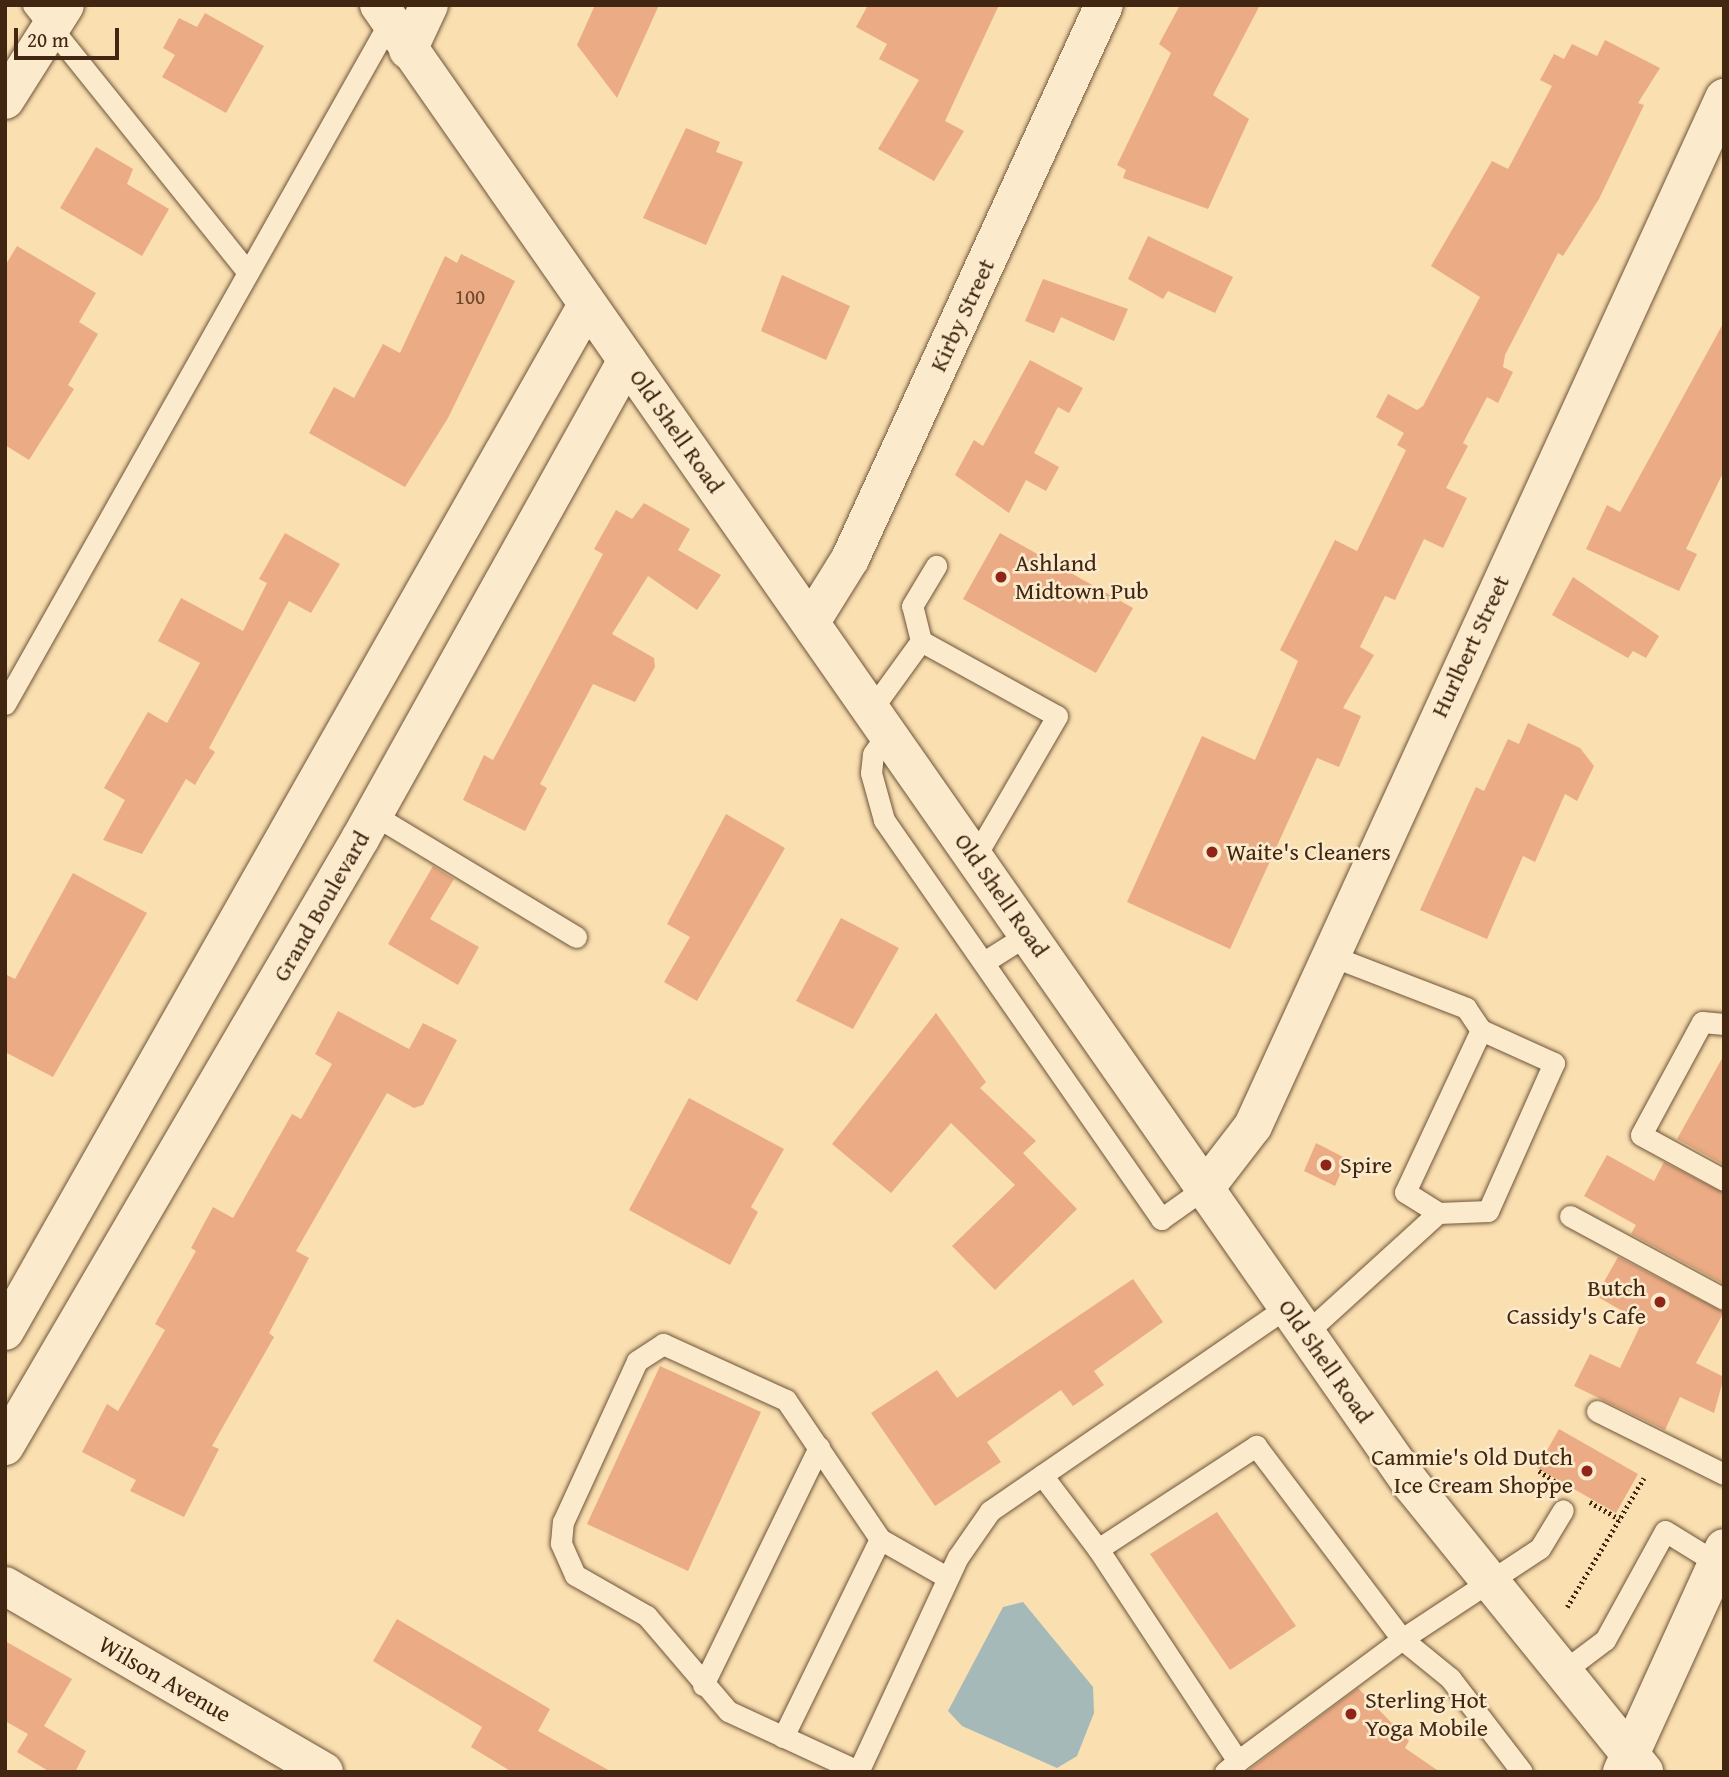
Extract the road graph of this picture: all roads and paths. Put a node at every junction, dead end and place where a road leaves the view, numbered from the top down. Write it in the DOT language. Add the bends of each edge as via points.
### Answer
graph roads {
  1 [pos="429,5"];
  2 [pos="1104,5"];
  3 [pos="50,12"];
  4 [pos="392,25"];
  5 [pos="1724,98"];
  6 [pos="5,100"];
  7 [pos="248,272"];
  8 [pos="587,305"];
  9 [pos="626,360"];
  10 [pos="936,566"];
  11 [pos="811,621"];
  12 [pos="921,641"];
  13 [pos="5,704"];
  14 [pos="879,722"];
  15 [pos="374,815"];
  16 [pos="975,857"];
  17 [pos="1030,933"];
  18 [pos="576,937"];
  19 [pos="1329,955"];
  20 [pos="984,962"];
  21 [pos="1724,1024"];
  22 [pos="1480,1030"];
  23 [pos="1724,1181"];
  24 [pos="1206,1188"];
  25 [pos="1438,1213"];
  26 [pos="1570,1216"];
  27 [pos="1724,1299"];
  28 [pos="1297,1320"];
  29 [pos="5,1331"];
  30 [pos="1597,1411"];
  31 [pos="5,1446"];
  32 [pos="819,1447"];
  33 [pos="1538,1471"];
  34 [pos="1724,1474"];
  35 [pos="1042,1475"];
  36 [pos="1644,1478"];
  37 [pos="1586,1499"];
  38 [pos="1566,1500"];
  39 [pos="1619,1519"];
  40 [pos="880,1539"];
  41 [pos="1098,1549"];
  42 [pos="1720,1555"];
  43 [pos="948,1578"];
  44 [pos="1488,1582"];
  45 [pos="5,1586"];
  46 [pos="1567,1607"];
  47 [pos="1402,1639"];
  48 [pos="1561,1673"];
  49 [pos="703,1685"];
  50 [pos="783,1737"];
  51 [pos="1632,1766"];
  52 [pos="1231,1767"];
  53 [pos="324,1772"];
  54 [pos="859,1772"];
  55 [pos="1522,1772"];
  1 -- 4 [label="street"];
  2 -- 11 [label="street, Kirby Street" via="850,559"];
  3 -- 6 [label="street"];
  3 -- 7 [label="lane"];
  4 -- 7 [label="lane"];
  4 -- 8 [label="street, Old Shell Road"];
  5 -- 19 [label="street, Hurlbert Street"];
  7 -- 13 [label="lane"];
  8 -- 9 [label="street, Old Shell Road"];
  8 -- 29 [label="street"];
  9 -- 11 [label="street, Old Shell Road"];
  9 -- 15 [label="street, Grand Boulevard"];
  10 -- 12 [label="lane" via="912,606"];
  11 -- 14 [label="street, Old Shell Road"];
  12 -- 14 [label="lane"];
  12 -- 16 [label="lane" via="1056,716"];
  14 -- 16 [label="street, Old Shell Road"];
  14 -- 20 [label="lane" via="872,773 884,820"];
  15 -- 18 [label="lane"];
  15 -- 31 [label="street, Grand Boulevard"];
  16 -- 17 [label="street, Old Shell Road"];
  17 -- 20 [label="lane"];
  17 -- 24 [label="street, Old Shell Road"];
  19 -- 22 [label="lane" via="1465,1008"];
  19 -- 24 [label="street, Hurlbert Street" via="1253,1126"];
  20 -- 24 [label="lane" via="1161,1219"];
  21 -- 23 [label="lane" via="1702,1021 1641,1135"];
  22 -- 25 [label="lane" via="1405,1192"];
  22 -- 25 [label="lane" via="1553,1063 1488,1211"];
  24 -- 28 [label="street, Old Shell Road"];
  25 -- 28 [label="lane"];
  26 -- 27 [label="lane"];
  28 -- 35 [label="lane"];
  28 -- 44 [label="street, Old Shell Road"];
  30 -- 34 [label="lane"];
  32 -- 40 [label="lane"];
  32 -- 49 [label="lane"];
  32 -- 49 [label="lane" via="786,1400 663,1343 649,1347 563,1522 561,1543 575,1576 647,1616"];
  33 -- 38 [label="path"];
  35 -- 41 [label="lane"];
  35 -- 43 [label="lane" via="990,1511"];
  36 -- 39 [label="path"];
  37 -- 39 [label="path"];
  38 -- 44 [label="lane" via="1540,1548"];
  39 -- 46 [label="path"];
  40 -- 43 [label="lane"];
  40 -- 50 [label="lane"];
  41 -- 47 [label="lane" via="1256,1446"];
  41 -- 52 [label="lane"];
  42 -- 48 [label="lane" via="1665,1531 1605,1640"];
  42 -- 51 [label="street"];
  43 -- 54 [label="lane"];
  44 -- 47 [label="lane"];
  44 -- 48 [label="street, Old Shell Road"];
  45 -- 53 [label="street, Wilson Avenue"];
  47 -- 52 [label="lane"];
  47 -- 55 [label="lane" via="1450,1678"];
  48 -- 51 [label="street, Old Shell Road"];
  49 -- 50 [label="lane" via="728,1711"];
  50 -- 54 [label="lane"];
}
